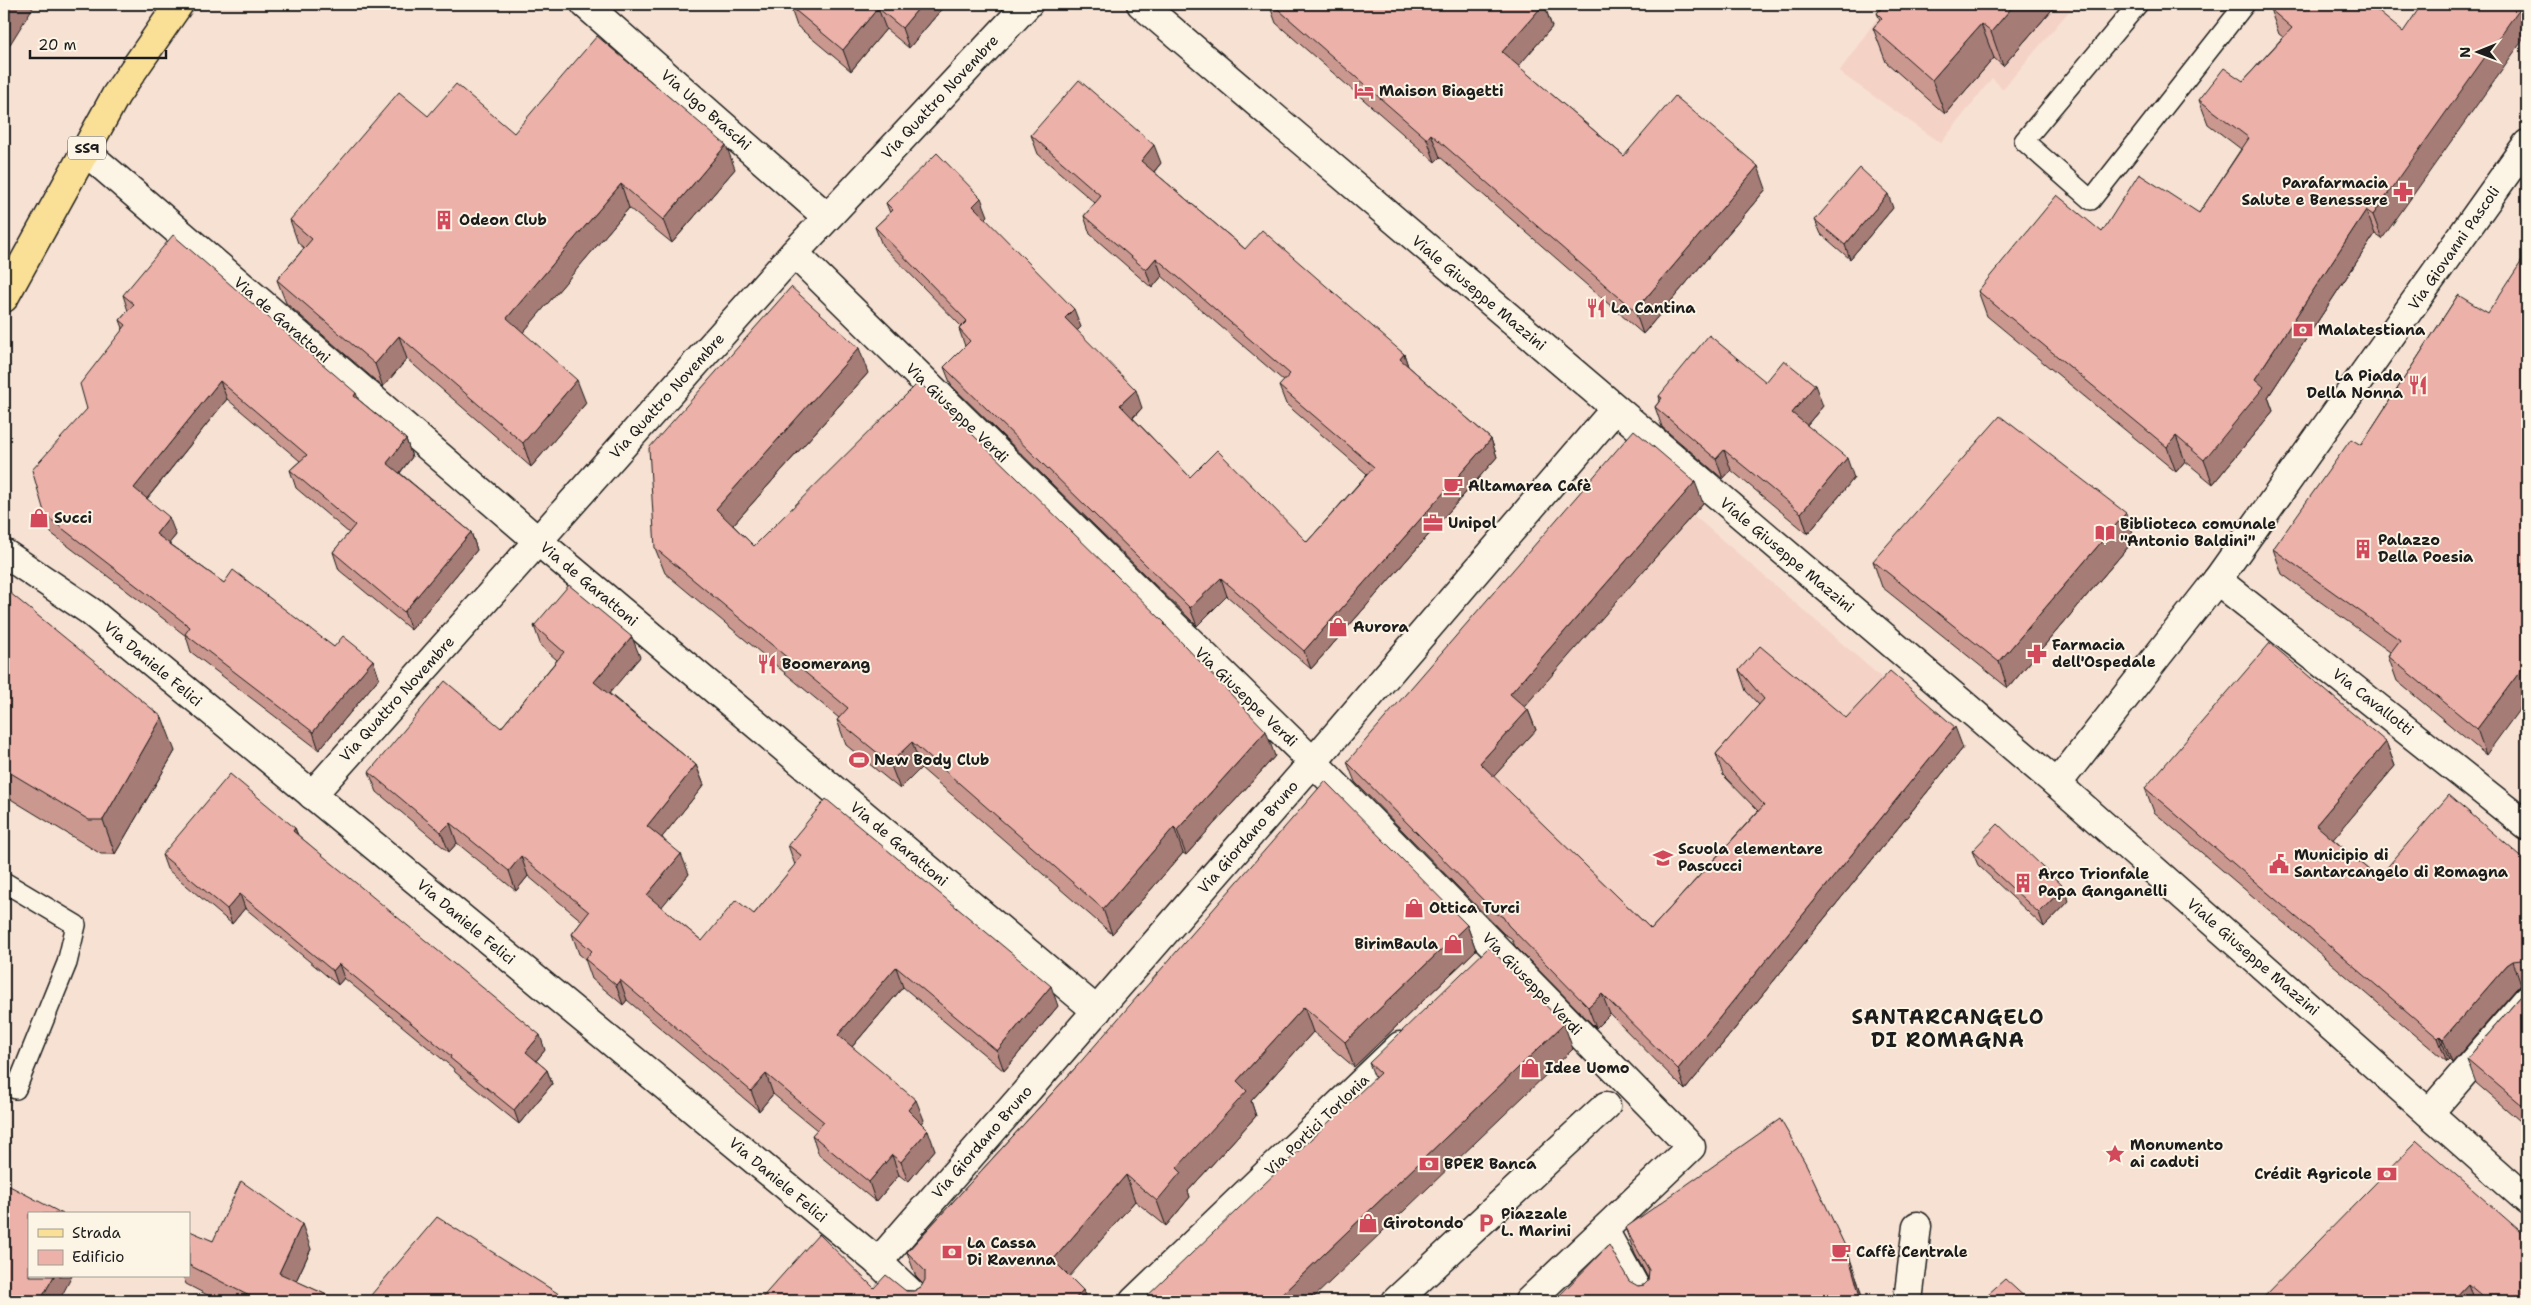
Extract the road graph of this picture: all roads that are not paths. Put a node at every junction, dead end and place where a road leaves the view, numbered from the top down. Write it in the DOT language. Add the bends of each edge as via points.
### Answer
graph roads {
  1 [pos="179,4"];
  2 [pos="585,4"];
  3 [pos="1028,4"];
  4 [pos="1140,4"];
  5 [pos="2138,4"];
  6 [pos="2245,4"];
  7 [pos="2527,144"];
  8 [pos="86,152"];
  9 [pos="2517,176"];
  10 [pos="827,217"];
  11 [pos="794,253"];
  12 [pos="4,298"];
  13 [pos="1615,409"];
  14 [pos="538,541"];
  15 [pos="4,553"];
  16 [pos="2218,580"];
  17 [pos="1314,762"];
  18 [pos="2057,784"];
  19 [pos="312,795"];
  20 [pos="2527,826"];
  21 [pos="4,882"];
  22 [pos="1500,950"];
  23 [pos="1478,970"];
  24 [pos="2527,1000"];
  25 [pos="1097,1011"];
  26 [pos="1421,1025"];
  27 [pos="4,1085"];
  28 [pos="1606,1106"];
  29 [pos="2429,1113"];
  30 [pos="2527,1200"];
  31 [pos="1607,1226"];
  32 [pos="1917,1226"];
  33 [pos="878,1262"];
  34 [pos="919,1301"];
  35 [pos="1134,1301"];
  36 [pos="1396,1301"];
  37 [pos="1529,1301"];
  38 [pos="1648,1301"];
  39 [pos="1908,1301"];
  1 -- 8 [label="main road, SS9" via="116,96"];
  2 -- 10 [label="street, Via Ugo Braschi"];
  3 -- 10 [label="street, Via Quattro Novembre"];
  4 -- 13 [label="street, Viale Giuseppe Mazzini"];
  5 -- 6 [label="lane" via="2024,141 2091,200"];
  7 -- 9 [label="street, Via Giovanni Pascoli"];
  8 -- 12 [label="main road, SS9"];
  8 -- 14 [label="street, Via de Garattoni"];
  9 -- 16 [label="street, Via Giovanni Pascoli"];
  10 -- 11 [label="street, Via Quattro Novembre"];
  11 -- 14 [label="street, Via Quattro Novembre"];
  11 -- 17 [label="street, Via Giuseppe Verdi"];
  13 -- 17 [label="street, Via Giordano Bruno"];
  13 -- 18 [label="street, Viale Giuseppe Mazzini"];
  14 -- 19 [label="street, Via Quattro Novembre"];
  14 -- 25 [label="street, Via de Garattoni"];
  15 -- 19 [label="street, Via Daniele Felici" via="90,611"];
  16 -- 18 [label="street, Via Giovanni Pascoli"];
  16 -- 20 [label="street, Via Cavallotti"];
  17 -- 22 [label="street, Via Giuseppe Verdi"];
  17 -- 25 [label="street, Via Giordano Bruno"];
  18 -- 29 [label="street, Viale Giuseppe Mazzini"];
  19 -- 33 [label="street, Via Daniele Felici"];
  21 -- 27 [label="lane" via="76,925 66,963 16,1089"];
  22 -- 23 [label="street"];
  22 -- 31 [label="street, Via Giuseppe Verdi" via="1691,1147"];
  24 -- 29 [label="street"];
  25 -- 33 [label="street, Via Giordano Bruno"];
  26 -- 35 [label="street, Via Portici Torlonia"];
  28 -- 36 [label="street"];
  29 -- 30 [label="street, Viale Giuseppe Mazzini"];
  31 -- 37 [label="street"];
  31 -- 38 [label="lane"];
  32 -- 39 [label="street"];
  33 -- 34 [label="street, Via Daniele Felici"];
}
